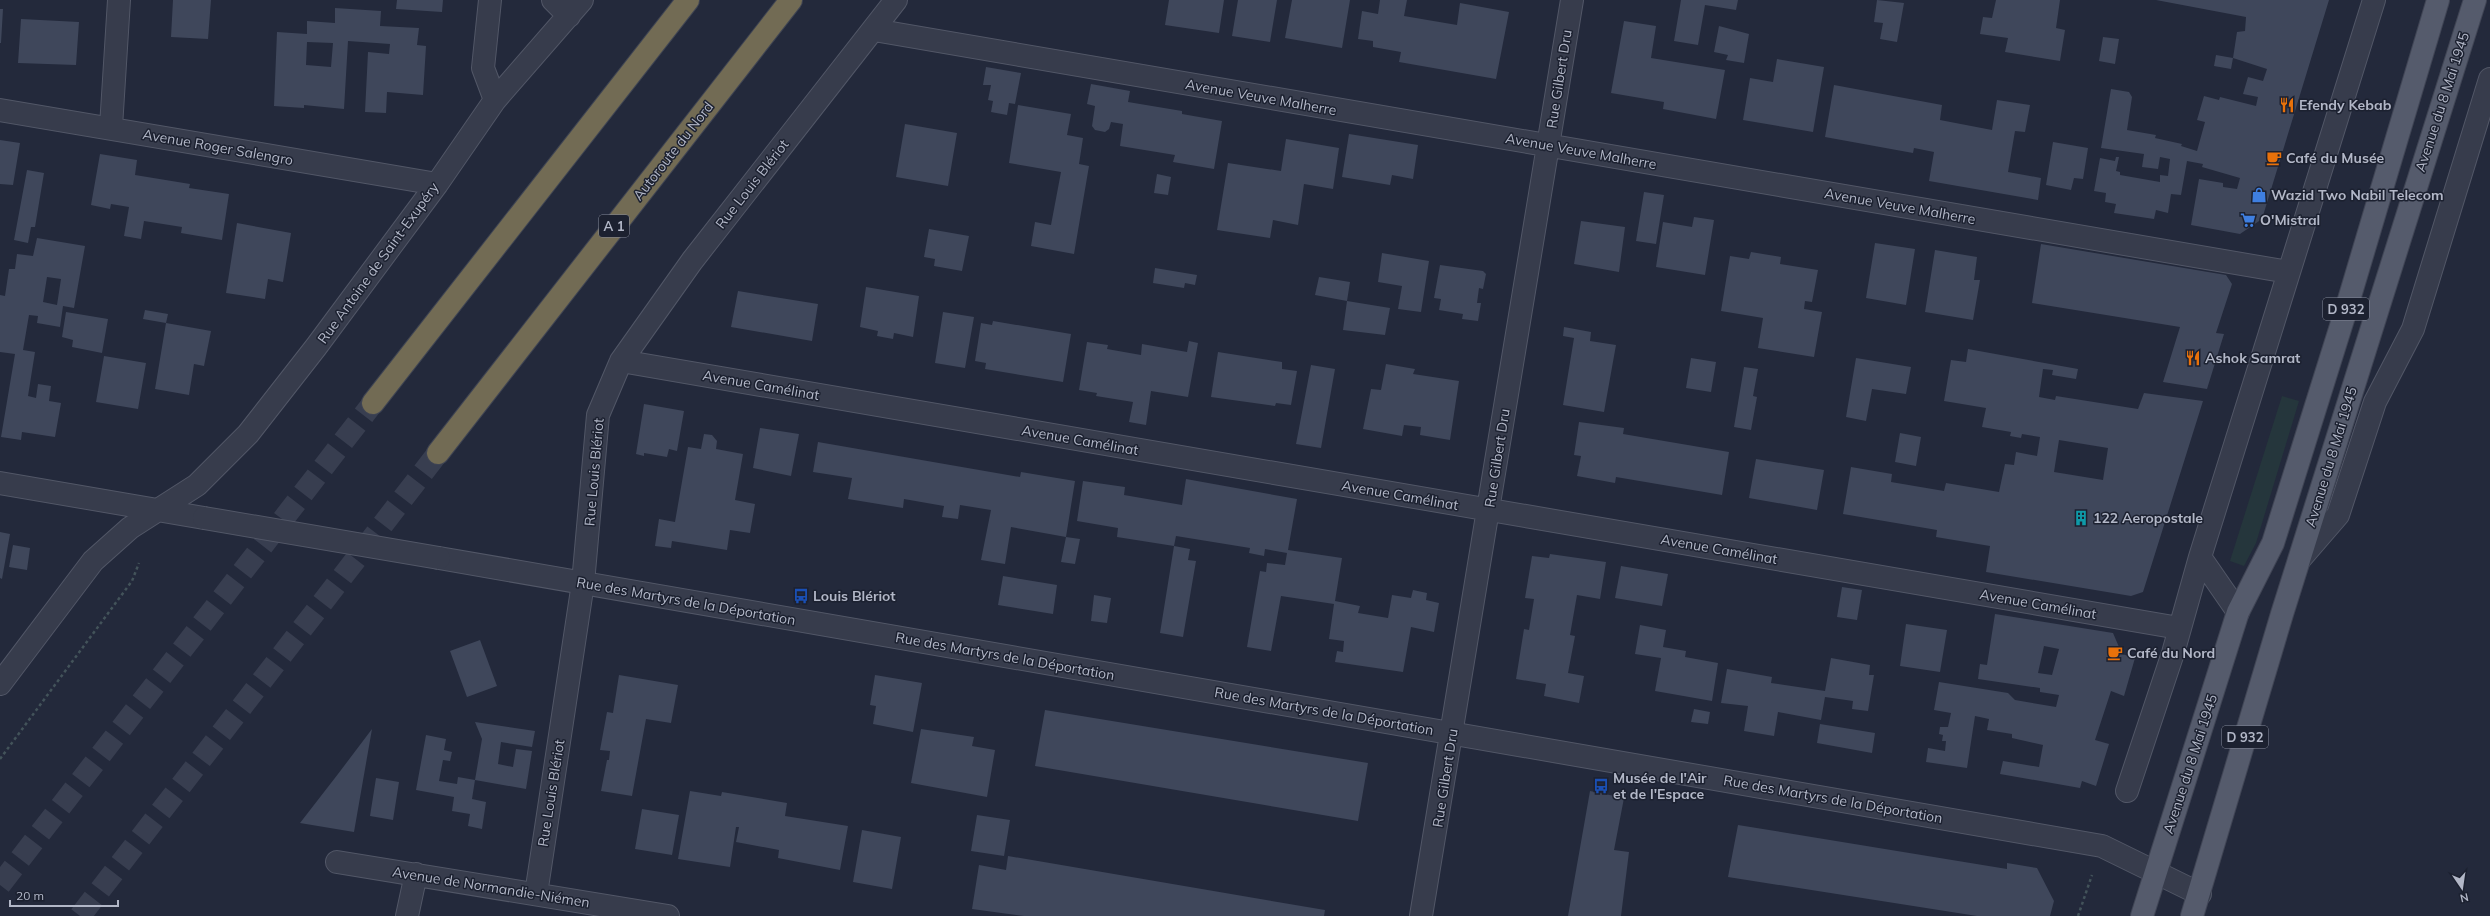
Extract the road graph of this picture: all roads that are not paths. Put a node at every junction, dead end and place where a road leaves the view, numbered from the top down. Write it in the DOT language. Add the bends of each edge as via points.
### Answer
graph roads {
  1 [pos="119,0"];
  2 [pos="490,0"];
  3 [pos="553,0"];
  4 [pos="688,0"];
  5 [pos="791,0"];
  6 [pos="896,0"];
  7 [pos="1572,0"];
  8 [pos="2374,0"];
  9 [pos="2438,0"];
  10 [pos="2475,0"];
  11 [pos="575,8"];
  12 [pos="874,30"];
  13 [pos="2490,79"];
  14 [pos="494,100"];
  15 [pos="0,110"];
  16 [pos="111,127"];
  17 [pos="1548,146"];
  18 [pos="437,184"];
  19 [pos="2288,272"];
  20 [pos="621,361"];
  21 [pos="373,403"];
  22 [pos="438,453"];
  23 [pos="0,483"];
  24 [pos="157,510"];
  25 [pos="1489,510"];
  26 [pos="2200,558"];
  27 [pos="2300,559"];
  28 [pos="583,584"];
  29 [pos="2238,612"];
  30 [pos="2179,628"];
  31 [pos="0,684"];
  32 [pos="1453,732"];
  33 [pos="2126,791"];
  34 [pos="337,862"];
  35 [pos="2155,872"];
  36 [pos="416,874"];
  37 [pos="536,894"];
  38 [pos="2200,894"];
  39 [pos="407,916"];
  40 [pos="668,916"];
  41 [pos="1422,916"];
  42 [pos="2142,916"];
  43 [pos="2192,916"];
  1 -- 16 [label="street"];
  2 -- 14 [label="street" via="483,68"];
  3 -- 11 [label="street"];
  4 -- 21 [label="highway"];
  5 -- 22 [label="highway, Autoroute du Nord / A 1"];
  6 -- 12 [label="street, Rue Louis Blériot"];
  7 -- 17 [label="street, Rue Gilbert Dru"];
  8 -- 19 [label="street"];
  9 -- 29 [label="main road, Avenue du 8 Mai 1945 / D 932" via="2345,313 2273,542"];
  10 -- 27 [label="main road, Avenue du 8 Mai 1945 / D 932"];
  11 -- 14 [label="street, Rue Antoine de Saint-Exupéry"];
  12 -- 17 [label="street, Avenue Veuve Malherre"];
  12 -- 20 [label="street, Rue Louis Blériot" via="692,261"];
  13 -- 27 [label="street" via="2413,329 2375,402 2338,515"];
  14 -- 18 [label="street, Rue Antoine de Saint-Exupéry"];
  15 -- 16 [label="street, Avenue Roger Salengro"];
  16 -- 18 [label="street, Avenue Roger Salengro"];
  17 -- 19 [label="street, Avenue Veuve Malherre"];
  17 -- 25 [label="street, Rue Gilbert Dru"];
  18 -- 24 [label="street, Rue Antoine de Saint-Exupéry" via="248,434 197,485"];
  19 -- 26 [label="street"];
  20 -- 25 [label="street, Avenue Camélinat"];
  20 -- 28 [label="street, Rue Louis Blériot" via="598,414"];
  23 -- 24 [label="street, Rue des Martyrs de la Déportation"];
  24 -- 28 [label="street, Rue des Martyrs de la Déportation, bridge"];
  24 -- 31 [label="street, Rue Antoine de Saint-Exupéry" via="130,528 93,561"];
  25 -- 30 [label="street, Avenue Camélinat"];
  25 -- 32 [label="street, Rue Gilbert Dru"];
  26 -- 29 [label="street"];
  26 -- 30 [label="street"];
  27 -- 38 [label="main road, Avenue du 8 Mai 1945 / D 932"];
  28 -- 32 [label="street, Rue des Martyrs de la Déportation"];
  28 -- 37 [label="street, Rue Louis Blériot"];
  29 -- 35 [label="main road, Avenue du 8 Mai 1945 / D 932"];
  30 -- 33 [label="street" via="2173,653"];
  32 -- 35 [label="street, Rue des Martyrs de la Déportation" via="2102,846"];
  32 -- 41 [label="street, Rue Gilbert Dru"];
  34 -- 36 [label="street, Avenue de Normandie-Niémen"];
  35 -- 38 [label="street, Rue des Martyrs de la Déportation"];
  35 -- 42 [label="main road, Avenue du 8 Mai 1945 / D 932"];
  36 -- 37 [label="street, Avenue de Normandie-Niémen"];
  36 -- 39 [label="street"];
  37 -- 40 [label="street, Avenue de Normandie-Niémen"];
  38 -- 43 [label="main road, Avenue du 8 Mai 1945 / D 932"];
}
